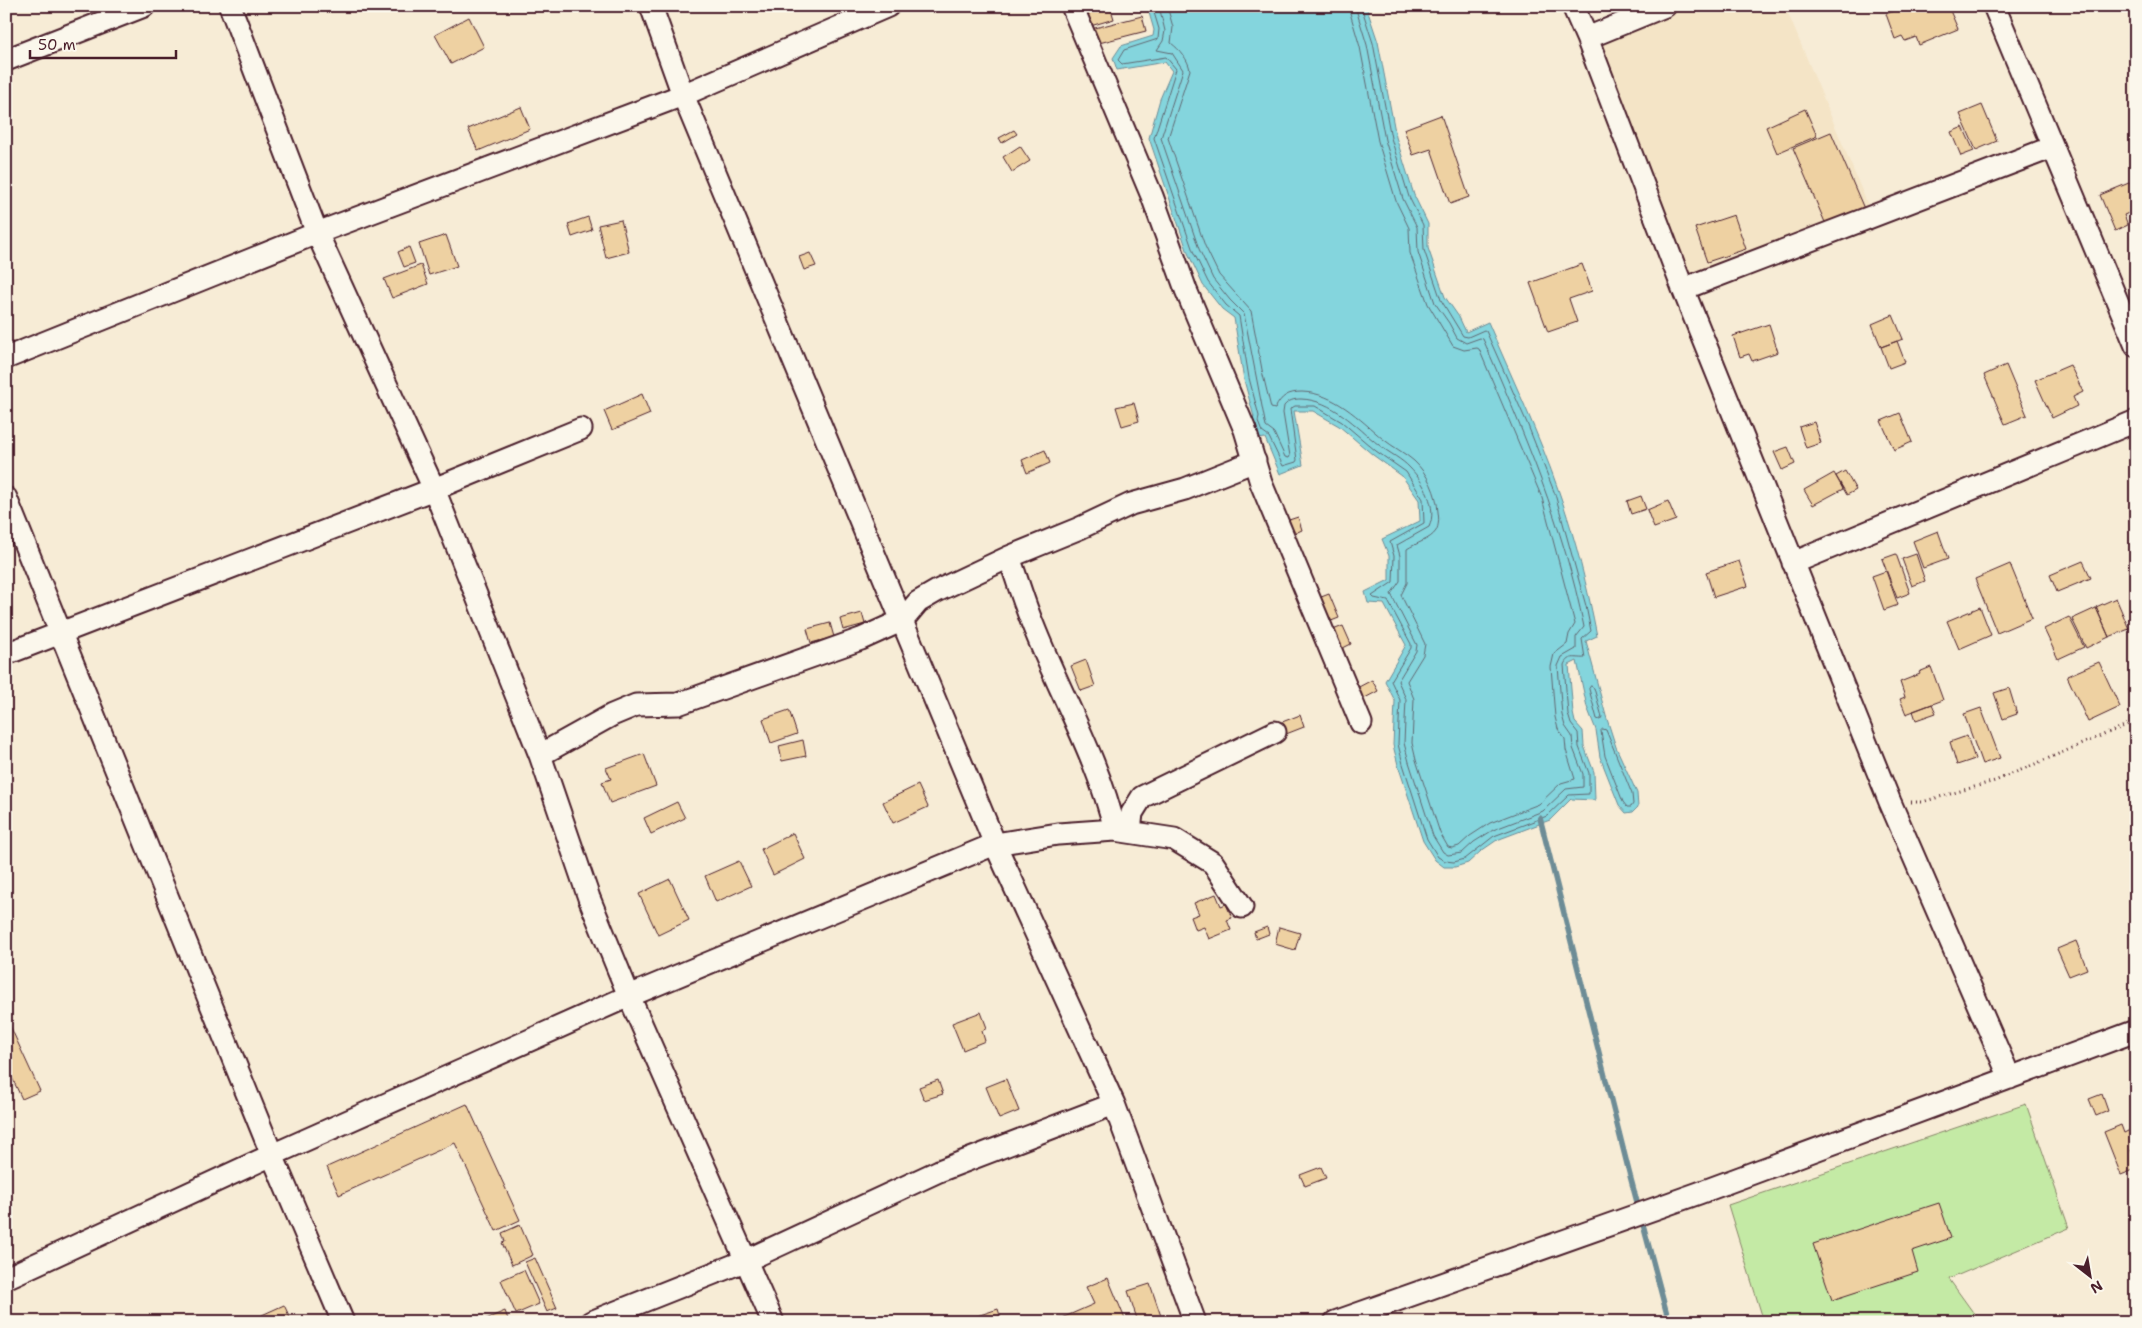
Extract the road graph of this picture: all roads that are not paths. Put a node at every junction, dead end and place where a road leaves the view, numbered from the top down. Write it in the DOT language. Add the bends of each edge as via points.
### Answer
graph roads {
  1 [pos="144,6"];
  2 [pos="230,6"];
  3 [pos="651,6"];
  4 [pos="888,6"];
  5 [pos="1072,6"];
  6 [pos="1573,6"];
  7 [pos="1665,6"];
  8 [pos="1994,6"];
  9 [pos="1588,38"];
  10 [pos="6,60"];
  11 [pos="683,96"];
  12 [pos="2052,147"];
  13 [pos="317,232"];
  14 [pos="1683,289"];
  15 [pos="2136,346"];
  16 [pos="6,358"];
  17 [pos="2136,421"];
  18 [pos="581,429"];
  19 [pos="1254,461"];
  20 [pos="434,489"];
  21 [pos="6,498"];
  22 [pos="1009,557"];
  23 [pos="1793,563"];
  24 [pos="903,620"];
  25 [pos="59,633"];
  26 [pos="6,654"];
  27 [pos="1361,723"];
  28 [pos="1275,732"];
  29 [pos="540,755"];
  30 [pos="1123,831"];
  31 [pos="995,844"];
  32 [pos="1242,908"];
  33 [pos="628,996"];
  34 [pos="2136,1031"];
  35 [pos="2010,1078"];
  36 [pos="1114,1104"];
  37 [pos="272,1155"];
  38 [pos="747,1260"];
  39 [pos="6,1278"];
  40 [pos="343,1322"];
  41 [pos="591,1322"];
  42 [pos="773,1322"];
  43 [pos="1195,1322"];
  44 [pos="1336,1322"];
  1 -- 10 [label="street"];
  2 -- 13 [label="street"];
  3 -- 11 [label="street"];
  4 -- 11 [label="street"];
  5 -- 19 [label="street" via="1152,196 1186,290 1245,430"];
  6 -- 9 [label="street"];
  7 -- 9 [label="street"];
  8 -- 12 [label="street"];
  9 -- 14 [label="street"];
  11 -- 13 [label="street"];
  11 -- 24 [label="street"];
  12 -- 14 [label="street"];
  12 -- 15 [label="street"];
  13 -- 16 [label="street"];
  13 -- 20 [label="street"];
  14 -- 23 [label="street"];
  17 -- 23 [label="street"];
  18 -- 20 [label="street"];
  19 -- 22 [label="street" via="1185,490 1131,504"];
  19 -- 27 [label="street"];
  20 -- 25 [label="street"];
  20 -- 29 [label="street"];
  21 -- 25 [label="street"];
  22 -- 24 [label="street" via="918,602"];
  22 -- 30 [label="street" via="1033,626"];
  23 -- 35 [label="street" via="1890,802"];
  24 -- 29 [label="street" via="861,639 678,704 636,705 612,714"];
  24 -- 31 [label="street"];
  25 -- 26 [label="street"];
  25 -- 37 [label="street"];
  28 -- 30 [label="street" via="1142,797"];
  29 -- 33 [label="street" via="589,898"];
  30 -- 31 [label="street" via="1058,834"];
  30 -- 32 [label="street" via="1174,839 1213,863"];
  31 -- 33 [label="street"];
  31 -- 36 [label="street"];
  33 -- 37 [label="street"];
  33 -- 38 [label="street"];
  34 -- 35 [label="street"];
  35 -- 44 [label="street"];
  36 -- 38 [label="street" via="940,1171"];
  36 -- 43 [label="street"];
  37 -- 39 [label="street"];
  37 -- 40 [label="street"];
  38 -- 41 [label="street"];
  38 -- 42 [label="street"];
}
